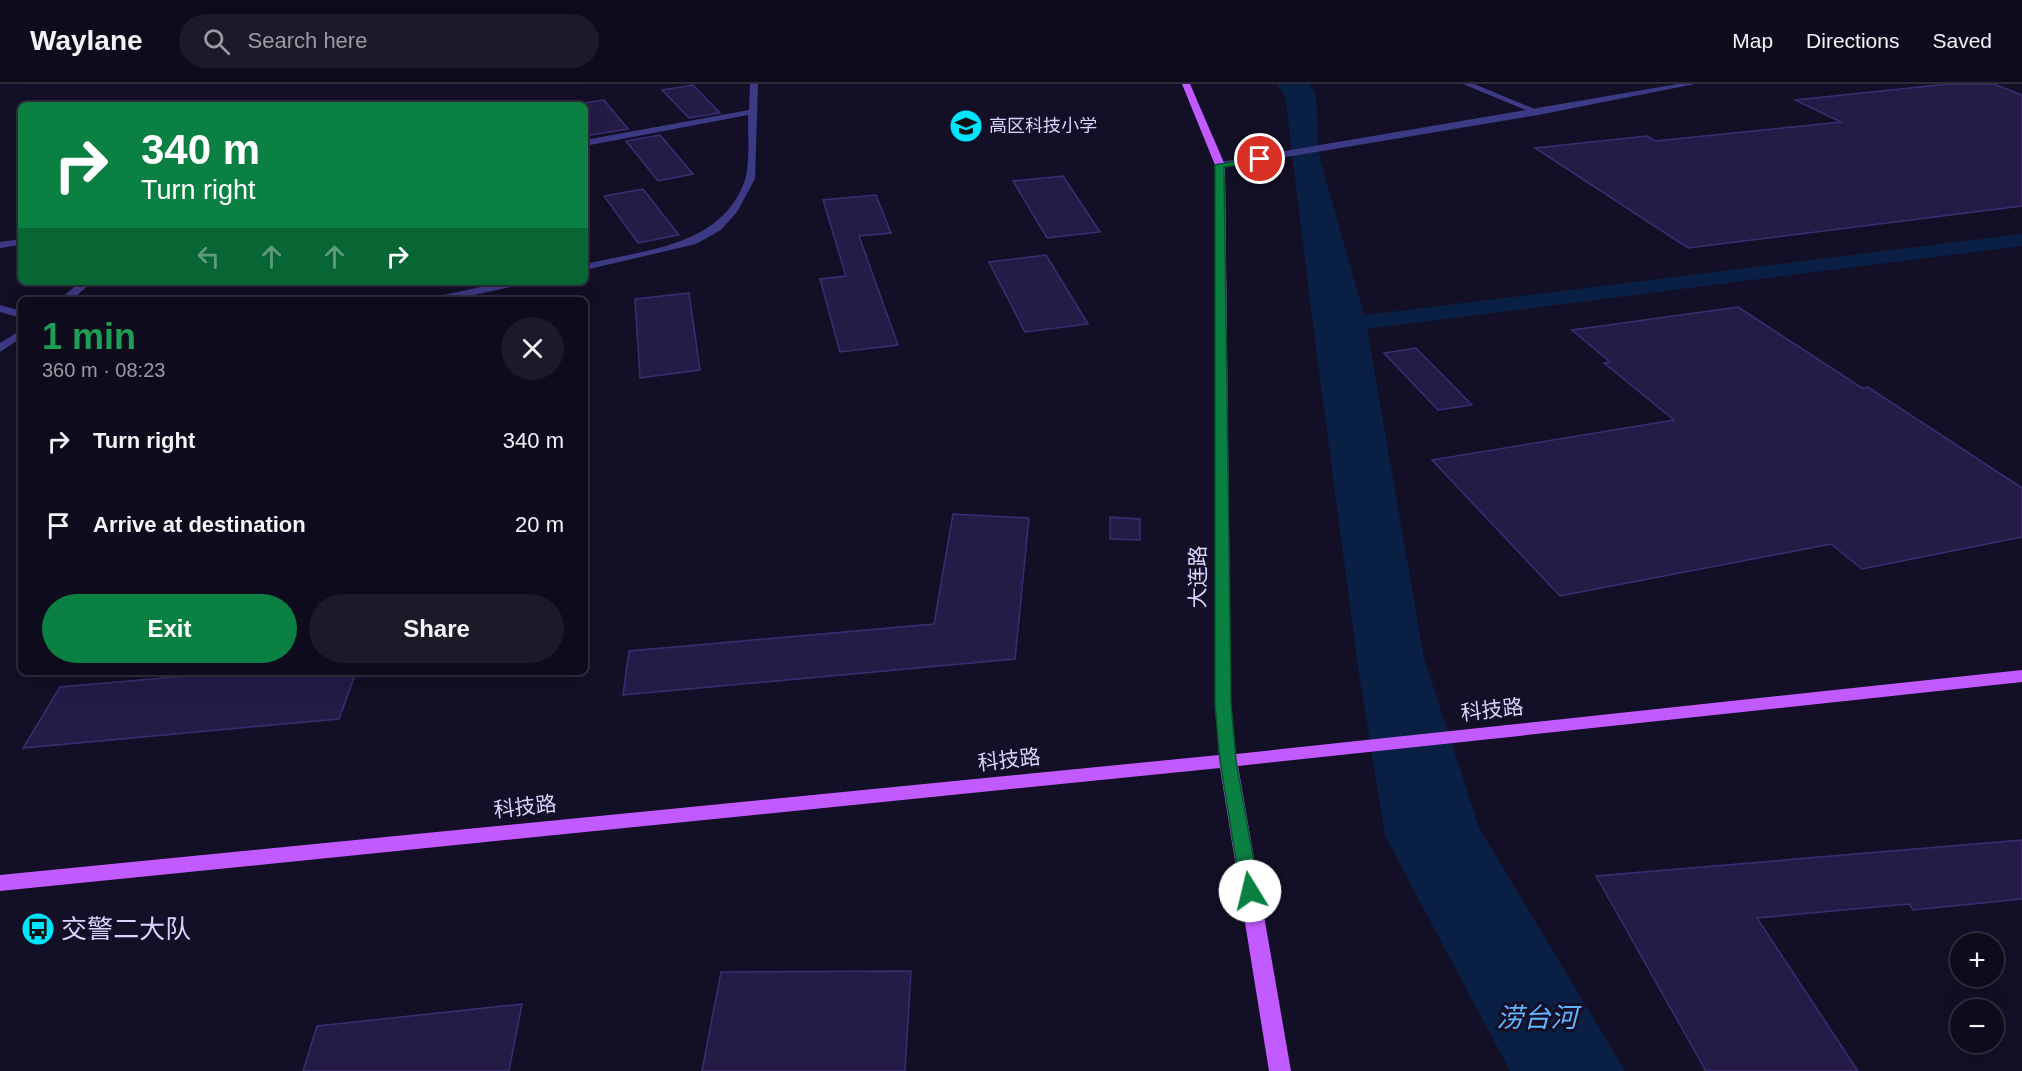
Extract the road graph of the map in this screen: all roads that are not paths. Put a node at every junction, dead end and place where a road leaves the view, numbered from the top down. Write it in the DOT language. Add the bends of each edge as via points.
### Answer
graph roads {
  1 [pos="754,84"];
  2 [pos="1186,84"];
  3 [pos="1467,84"];
  4 [pos="1690,84"];
  5 [pos="752,112"];
  6 [pos="1538,112"];
  7 [pos="588,142"];
  8 [pos="1220,165"];
  9 [pos="18,242"];
  10 [pos="0,245"];
  11 [pos="588,266"];
  12 [pos="83,285"];
  13 [pos="506,285"];
  14 [pos="69,297"];
  15 [pos="448,297"];
  16 [pos="0,308"];
  17 [pos="18,314"];
  18 [pos="18,335"];
  19 [pos="0,348"];
  20 [pos="2022,676"];
  21 [pos="1228,761"];
  22 [pos="0,883"];
  23 [pos="1280,1071"];
  1 -- 5 [label="street"];
  2 -- 8 [label="main road, 大连路"];
  3 -- 6 [label="street"];
  4 -- 6 [label="street"];
  5 -- 7 [label="street"];
  5 -- 11 [label="street" via="750,179 734,210 717,228 692,242"];
  6 -- 8 [label="street"];
  8 -- 21 [label="main road, 大连路" via="1223,704"];
  9 -- 10 [label="street"];
  12 -- 14 [label="street"];
  13 -- 15 [label="street"];
  16 -- 17 [label="street"];
  18 -- 19 [label="street"];
  20 -- 21 [label="main road, 科技路"];
  21 -- 22 [label="main road, 科技路"];
  21 -- 23 [label="main road, 大连路"];
}
